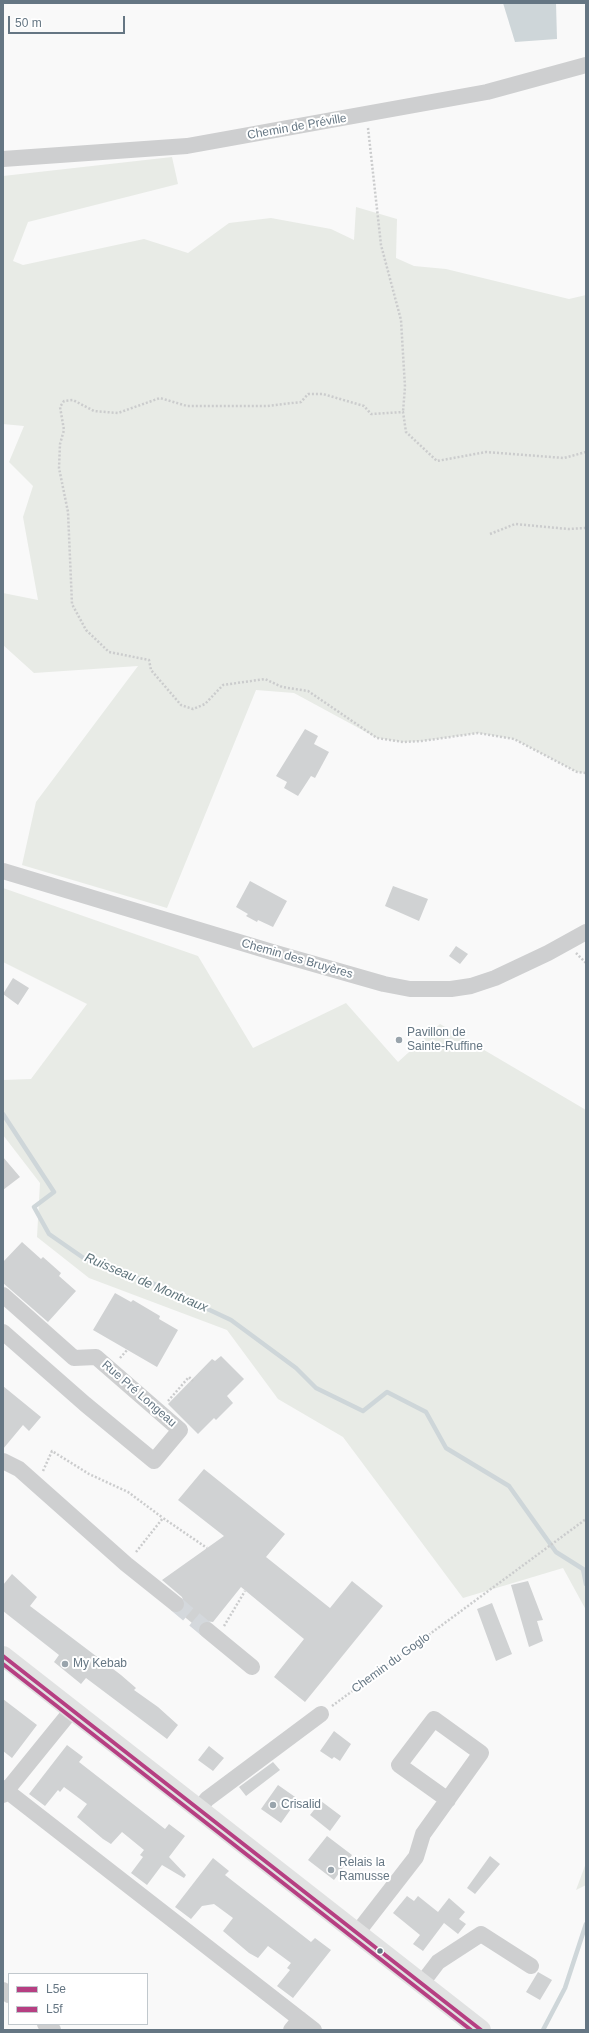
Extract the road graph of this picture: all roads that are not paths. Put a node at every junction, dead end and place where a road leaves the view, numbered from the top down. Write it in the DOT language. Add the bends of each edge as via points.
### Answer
graph roads {
  1 [pos="586,65"];
  2 [pos="3,159"];
  3 [pos="3,871"];
  4 [pos="586,932"];
  5 [pos="3,1295"];
  6 [pos="3,1332"];
  7 [pos="3,1460"];
  8 [pos="176,1604"];
  9 [pos="211,1633"];
  10 [pos="3,1656"];
  11 [pos="252,1667"];
  12 [pos="72,1710"];
  13 [pos="321,1714"];
  14 [pos="4,1791"];
  15 [pos="448,1800"];
  16 [pos="199,1810"];
  17 [pos="358,1933"];
  18 [pos="531,1966"];
  19 [pos="422,1984"];
  20 [pos="296,2024"];
  21 [pos="314,2030"];
  22 [pos="481,2030"];
  1 -- 2 [label="street, Chemin de Préville" via="487,92 186,146"];
  3 -- 4 [label="street, Chemin des Bruyères" via="287,956 410,989 471,986 548,954"];
  5 -- 6 [label="street, Rue Pré Longeau" via="74,1358 96,1357 180,1430 154,1461"];
  7 -- 8 [label="street" via="19,1469 126,1564"];
  9 -- 11 [label="street"];
  10 -- 12 [label="main road"];
  12 -- 14 [label="street"];
  12 -- 16 [label="main road"];
  13 -- 16 [label="street" via="207,1799"];
  14 -- 20 [label="street"];
  15 -- 15 [label="street" via="482,1753 434,1719 399,1765"];
  15 -- 17 [label="street" via="423,1834 416,1857"];
  16 -- 17 [label="main road"];
  17 -- 19 [label="main road"];
  18 -- 19 [label="street" via="482,1934 438,1962"];
  19 -- 22 [label="main road"];
  20 -- 21 [label="street"];
}
